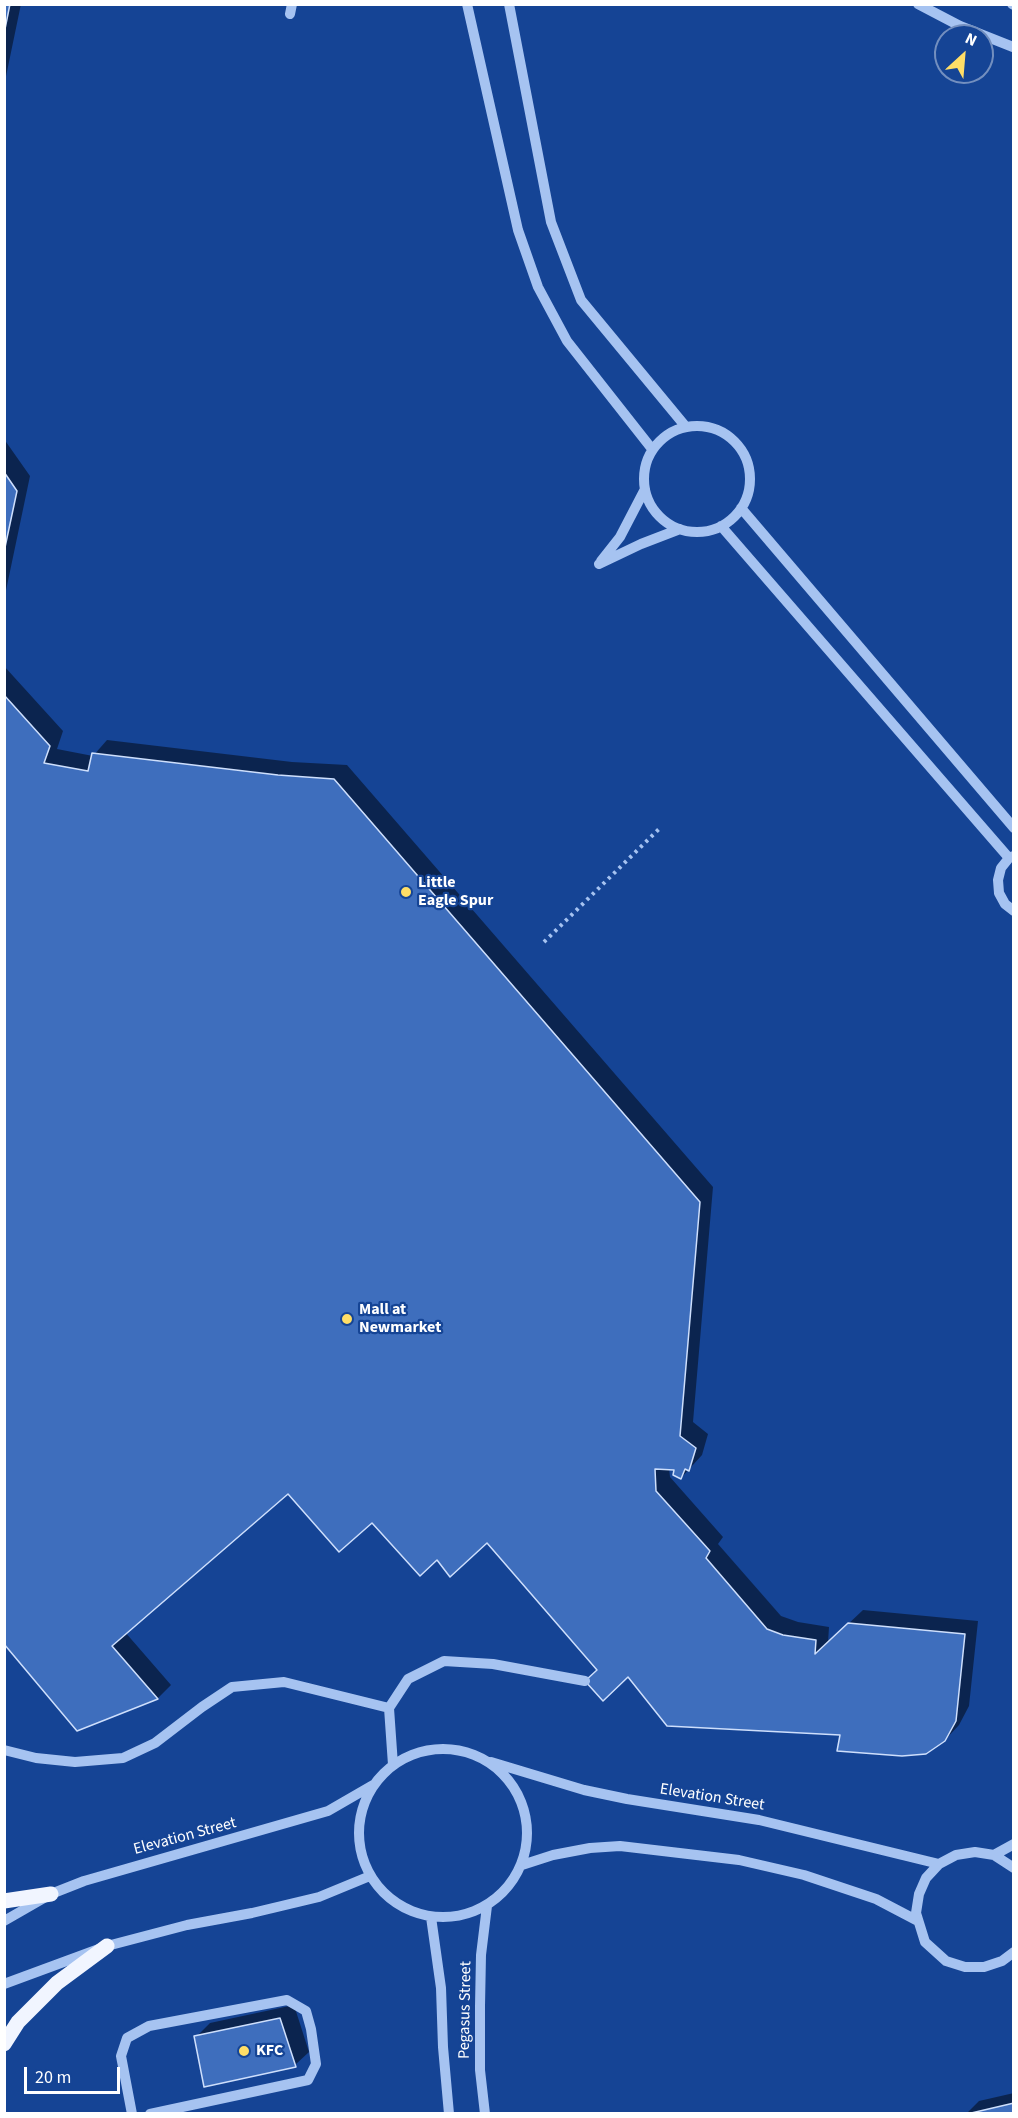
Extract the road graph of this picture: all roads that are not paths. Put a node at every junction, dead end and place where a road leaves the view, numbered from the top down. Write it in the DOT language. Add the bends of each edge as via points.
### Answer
graph roads {
  1 [pos="467,4"];
  2 [pos="509,4"];
  3 [pos="918,4"];
  4 [pos="1013,47"];
  5 [pos="686,427"];
  6 [pos="652,449"];
  7 [pos="645,489"];
  8 [pos="741,508"];
  9 [pos="721,526"];
  10 [pos="680,529"];
  11 [pos="1014,828"];
  12 [pos="1011,857"];
  13 [pos="1014,911"];
  14 [pos="585,1682"];
  15 [pos="388,1708"];
  16 [pos="4,1750"];
  17 [pos="480,1758"];
  18 [pos="393,1765"];
  19 [pos="374,1785"];
  20 [pos="1014,1844"];
  21 [pos="994,1855"];
  22 [pos="939,1864"];
  23 [pos="522,1865"];
  24 [pos="1014,1868"];
  25 [pos="370,1876"];
  26 [pos="51,1894"];
  27 [pos="4,1900"];
  28 [pos="487,1906"];
  29 [pos="430,1917"];
  30 [pos="4,1920"];
  31 [pos="918,1921"];
  32 [pos="107,1946"];
  33 [pos="1014,1952"];
  34 [pos="1002,1961"];
  35 [pos="1014,1965"];
  36 [pos="4,1984"];
  37 [pos="4,2044"];
  38 [pos="132,2114"];
  39 [pos="150,2114"];
  40 [pos="449,2114"];
  41 [pos="485,2114"];
  1 -- 6 [label="street" via="518,230 538,287 567,341"];
  2 -- 5 [label="street" via="551,222 581,300"];
  3 -- 4 [label="street"];
  5 -- 6 [label="street" via="673,431"];
  5 -- 8 [label="street" via="707,427 726,434 737,444 749,468 750,482"];
  6 -- 7 [label="street" via="646,462"];
  7 -- 10 [label="street" via="657,514"];
  7 -- 10 [label="street" via="620,537 599,564"];
  8 -- 9 [label="street"];
  8 -- 11 [label="street"];
  9 -- 10 [label="street" via="701,531"];
  9 -- 12 [label="street"];
  12 -- 13 [label="street" via="1001,868 998,880 999,893"];
  14 -- 15 [label="street" via="493,1664 444,1661 408,1679"];
  15 -- 16 [label="street" via="284,1682 232,1688 155,1743 123,1758 75,1762"];
  15 -- 18 [label="street"];
  17 -- 18 [label="street, Elevation Street" via="444,1749 417,1753"];
  17 -- 22 [label="street, Elevation Street" via="584,1790 759,1820"];
  17 -- 23 [label="street, Elevation Street" via="514,1787 525,1812 528,1839"];
  18 -- 19 [label="street, Elevation Street"];
  19 -- 25 [label="street, Elevation Street" via="363,1806 358,1830 361,1854"];
  19 -- 26 [label="street, Elevation Street" via="328,1811"];
  20 -- 21 [label="street"];
  21 -- 22 [label="street" via="956,1855"];
  21 -- 24 [label="street"];
  22 -- 31 [label="street" via="926,1878 919,1894"];
  23 -- 28 [label="street, Elevation Street" via="507,1888"];
  23 -- 31 [label="street" via="553,1855 620,1846 739,1860 866,1895"];
  25 -- 29 [label="street, Elevation Street" via="406,1910"];
  25 -- 32 [label="street" via="319,1897"];
  26 -- 27 [label="main road"];
  26 -- 30 [label="street, Elevation Street"];
  28 -- 29 [label="street, Elevation Street" via="460,1917"];
  28 -- 41 [label="street, Pegasus Street" via="480,2006"];
  29 -- 40 [label="street, Pegasus Street" via="441,1988"];
  31 -- 34 [label="street" via="926,1942 946,1961 984,1967"];
  32 -- 36 [label="street"];
  32 -- 37 [label="main road" via="57,1983 18,2022"];
  33 -- 34 [label="street"];
  34 -- 35 [label="street"];
  38 -- 39 [label="street" via="121,2056 127,2038 149,2026 287,2000 306,2011 316,2064 308,2080"];
}
